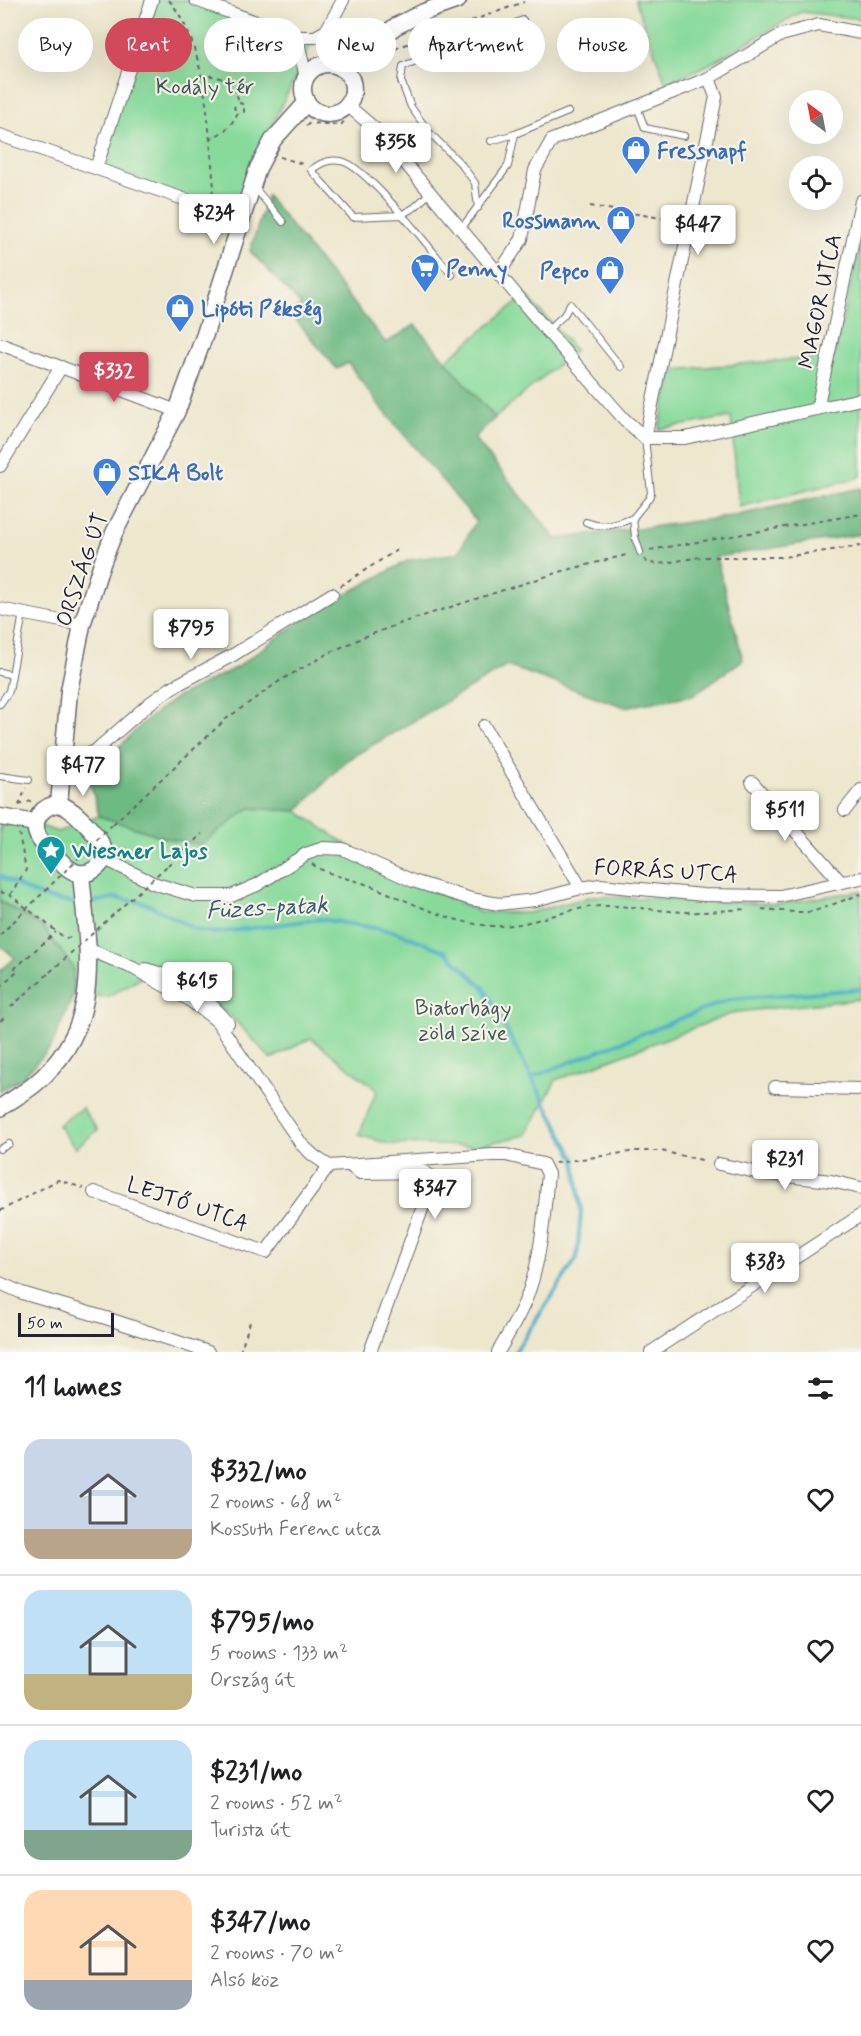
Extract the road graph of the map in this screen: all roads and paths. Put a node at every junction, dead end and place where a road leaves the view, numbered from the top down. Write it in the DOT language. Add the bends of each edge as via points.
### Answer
graph roads {
  1 [pos="152,0"];
  2 [pos="169,0"];
  3 [pos="196,0"];
  4 [pos="343,0"];
  5 [pos="458,0"];
  6 [pos="524,2"];
  7 [pos="244,18"];
  8 [pos="396,26"];
  9 [pos="861,33"];
  10 [pos="304,38"];
  11 [pos="396,49"];
  12 [pos="408,64"];
  13 [pos="316,67"];
  14 [pos="304,69"];
  15 [pos="344,72"];
  16 [pos="200,76"];
  17 [pos="306,78"];
  18 [pos="709,78"];
  19 [pos="307,102"];
  20 [pos="240,103"];
  21 [pos="637,107"];
  22 [pos="350,108"];
  23 [pos="568,112"];
  24 [pos="237,114"];
  25 [pos="303,128"];
  26 [pos="515,134"];
  27 [pos="0,135"];
  28 [pos="684,136"];
  29 [pos="209,139"];
  30 [pos="491,141"];
  31 [pos="266,152"];
  32 [pos="96,168"];
  33 [pos="314,168"];
  34 [pos="252,184"];
  35 [pos="431,192"];
  36 [pos="861,201"];
  37 [pos="590,206"];
  38 [pos="208,208"];
  39 [pos="478,208"];
  40 [pos="401,215"];
  41 [pos="241,219"];
  42 [pos="283,222"];
  43 [pos="689,222"];
  44 [pos="461,229"];
  45 [pos="499,273"];
  46 [pos="452,275"];
  47 [pos="547,331"];
  48 [pos="0,344"];
  49 [pos="61,367"];
  50 [pos="621,367"];
  51 [pos="861,399"];
  52 [pos="817,409"];
  53 [pos="177,411"];
  54 [pos="645,438"];
  55 [pos="0,466"];
  56 [pos="861,514"];
  57 [pos="633,518"];
  58 [pos="586,522"];
  59 [pos="861,546"];
  60 [pos="400,548"];
  61 [pos="640,552"];
  62 [pos="332,594"];
  63 [pos="0,609"];
  64 [pos="23,613"];
  65 [pos="82,625"];
  66 [pos="0,672"];
  67 [pos="12,675"];
  68 [pos="0,704"];
  69 [pos="484,726"];
  70 [pos="63,757"];
  71 [pos="0,776"];
  72 [pos="29,780"];
  73 [pos="752,782"];
  74 [pos="861,790"];
  75 [pos="59,804"];
  76 [pos="20,805"];
  77 [pos="845,810"];
  78 [pos="0,817"];
  79 [pos="36,823"];
  80 [pos="202,834"];
  81 [pos="306,854"];
  82 [pos="103,858"];
  83 [pos="26,870"];
  84 [pos="81,874"];
  85 [pos="861,878"];
  86 [pos="840,881"];
  87 [pos="581,888"];
  88 [pos="0,891"];
  89 [pos="861,894"];
  90 [pos="10,895"];
  91 [pos="91,916"];
  92 [pos="98,929"];
  93 [pos="56,932"];
  94 [pos="0,935"];
  95 [pos="75,936"];
  96 [pos="88,949"];
  97 [pos="0,987"];
  98 [pos="11,1007"];
  99 [pos="7,1016"];
  100 [pos="0,1021"];
  101 [pos="775,1087"];
  102 [pos="861,1089"];
  103 [pos="0,1108"];
  104 [pos="9,1144"];
  105 [pos="0,1149"];
  106 [pos="570,1162"];
  107 [pos="719,1164"];
  108 [pos="349,1165"];
  109 [pos="329,1166"];
  110 [pos="861,1188"];
  111 [pos="94,1192"];
  112 [pos="0,1211"];
  113 [pos="861,1215"];
  114 [pos="0,1283"];
  115 [pos="250,1322"];
  116 [pos="208,1352"];
  117 [pos="240,1352"];
  118 [pos="370,1352"];
  119 [pos="498,1352"];
  120 [pos="651,1352"];
  1 -- 32 [label="street"];
  2 -- 16 [label="path" via="190,35"];
  3 -- 7 [label="street"];
  4 -- 10 [label="street" via="326,31 315,38"];
  5 -- 8 [label="main road"];
  6 -- 11 [label="path"];
  9 -- 18 [label="street" via="819,25 781,35"];
  12 -- 39 [label="lane" via="403,66 401,81 411,107 475,183"];
  13 -- 17 [label="main road"];
  14 -- 17 [label="street"];
  15 -- 22 [label="main road" via="352,81"];
  16 -- 20 [label="path" via="226,80"];
  16 -- 29 [label="path"];
  17 -- 19 [label="main road" via="303,88"];
  18 -- 21 [label="street"];
  18 -- 43 [label="street" via="716,97"];
  19 -- 22 [label="main road" via="323,113"];
  19 -- 31 [label="main road, ORSZÁG ÚT"];
  20 -- 24 [label="path" via="234,107"];
  20 -- 24 [label="path" via="244,112"];
  21 -- 28 [label="lane" via="645,128"];
  21 -- 45 [label="street" via="552,140 535,170 522,239"];
  22 -- 25 [label="path" via="341,125 310,123"];
  22 -- 35 [label="street" via="379,132"];
  23 -- 26 [label="lane"];
  24 -- 29 [label="path" via="222,133"];
  26 -- 30 [label="lane"];
  26 -- 39 [label="lane" via="508,166"];
  27 -- 32 [label="street"];
  29 -- 38 [label="path" via="214,187"];
  31 -- 33 [label="path"];
  31 -- 34 [label="main road, ORSZÁG ÚT"];
  32 -- 38 [label="street"];
  33 -- 40 [label="lane" via="325,161 343,161 363,174"];
  33 -- 40 [label="lane" via="311,170 353,217"];
  34 -- 41 [label="main road, ORSZÁG ÚT"];
  34 -- 42 [label="lane"];
  35 -- 40 [label="lane"];
  35 -- 44 [label="street"];
  36 -- 52 [label="street, MAGOR UTCA"];
  37 -- 43 [label="path"];
  38 -- 41 [label="street"];
  39 -- 44 [label="lane"];
  40 -- 46 [label="lane"];
  41 -- 53 [label="main road, ORSZÁG ÚT"];
  43 -- 54 [label="street"];
  44 -- 45 [label="street"];
  45 -- 47 [label="street"];
  47 -- 50 [label="lane" via="570,303"];
  47 -- 54 [label="street"];
  48 -- 49 [label="street"];
  49 -- 53 [label="street"];
  49 -- 55 [label="street"];
  51 -- 52 [label="street"];
  52 -- 54 [label="street" via="685,438"];
  53 -- 65 [label="main road, ORSZÁG ÚT" via="114,533"];
  54 -- 57 [label="lane" via="651,493"];
  56 -- 61 [label="path"];
  57 -- 58 [label="lane" via="614,526"];
  57 -- 61 [label="lane"];
  59 -- 61 [label="path" via="783,557 701,557 658,564 648,563"];
  60 -- 62 [label="path" via="345,581"];
  61 -- 94 [label="path, bridge" via="564,571 407,621 331,652 281,680 226,719"];
  62 -- 70 [label="street" via="171,688 95,751 82,757"];
  63 -- 64 [label="street"];
  64 -- 65 [label="street"];
  64 -- 67 [label="lane"];
  65 -- 70 [label="main road, ORSZÁG ÚT" via="69,692"];
  66 -- 67 [label="lane"];
  67 -- 68 [label="lane" via="9,692"];
  69 -- 87 [label="street"];
  70 -- 75 [label="main road, ORSZÁG ÚT"];
  71 -- 72 [label="lane"];
  72 -- 76 [label="path"];
  73 -- 86 [label="street"];
  74 -- 77 [label="street"];
  75 -- 79 [label="main road" via="46,807"];
  75 -- 82 [label="main road" via="70,809 99,838"];
  78 -- 79 [label="main road"];
  79 -- 84 [label="main road" via="42,842 69,869"];
  80 -- 98 [label="path, bridge"];
  81 -- 82 [label="street, FORRÁS UTCA" via="257,885 231,896 185,893 153,883"];
  81 -- 87 [label="street, FORRÁS UTCA" via="324,848 343,849 413,881 499,904"];
  81 -- 89 [label="path" via="321,871 373,887 428,911 498,926 525,924 600,906 686,912 812,912"];
  82 -- 84 [label="main road" via="93,871"];
  83 -- 90 [label="path"];
  84 -- 91 [label="main road" via="83,897"];
  85 -- 86 [label="street, FORRÁS UTCA"];
  86 -- 87 [label="street, FORRÁS UTCA" via="780,896 703,895 600,885"];
  88 -- 90 [label="path"];
  90 -- 93 [label="path"];
  91 -- 92 [label="path"];
  91 -- 96 [label="main road"];
  93 -- 95 [label="path" via="65,938"];
  93 -- 97 [label="path" via="15,968 18,970"];
  96 -- 103 [label="main road" via="87,991 77,1029 54,1065 34,1085"];
  96 -- 109 [label="street" via="133,968 188,999 217,1021 302,1145"];
  99 -- 100 [label="path"];
  101 -- 102 [label="street"];
  104 -- 105 [label="lane"];
  106 -- 107 [label="path" via="636,1151 661,1151"];
  107 -- 110 [label="street"];
  108 -- 109 [label="street"];
  108 -- 118 [label="street" via="360,1173 424,1172 432,1182"];
  108 -- 119 [label="street" via="506,1155 543,1164 548,1174 535,1270 520,1313"];
  109 -- 111 [label="street, LEJTŐ UTCA" via="266,1252"];
  111 -- 112 [label="path, LEJTŐ UTCA" via="58,1180"];
  113 -- 120 [label="street"];
  114 -- 116 [label="street"];
  115 -- 117 [label="path"];
}
